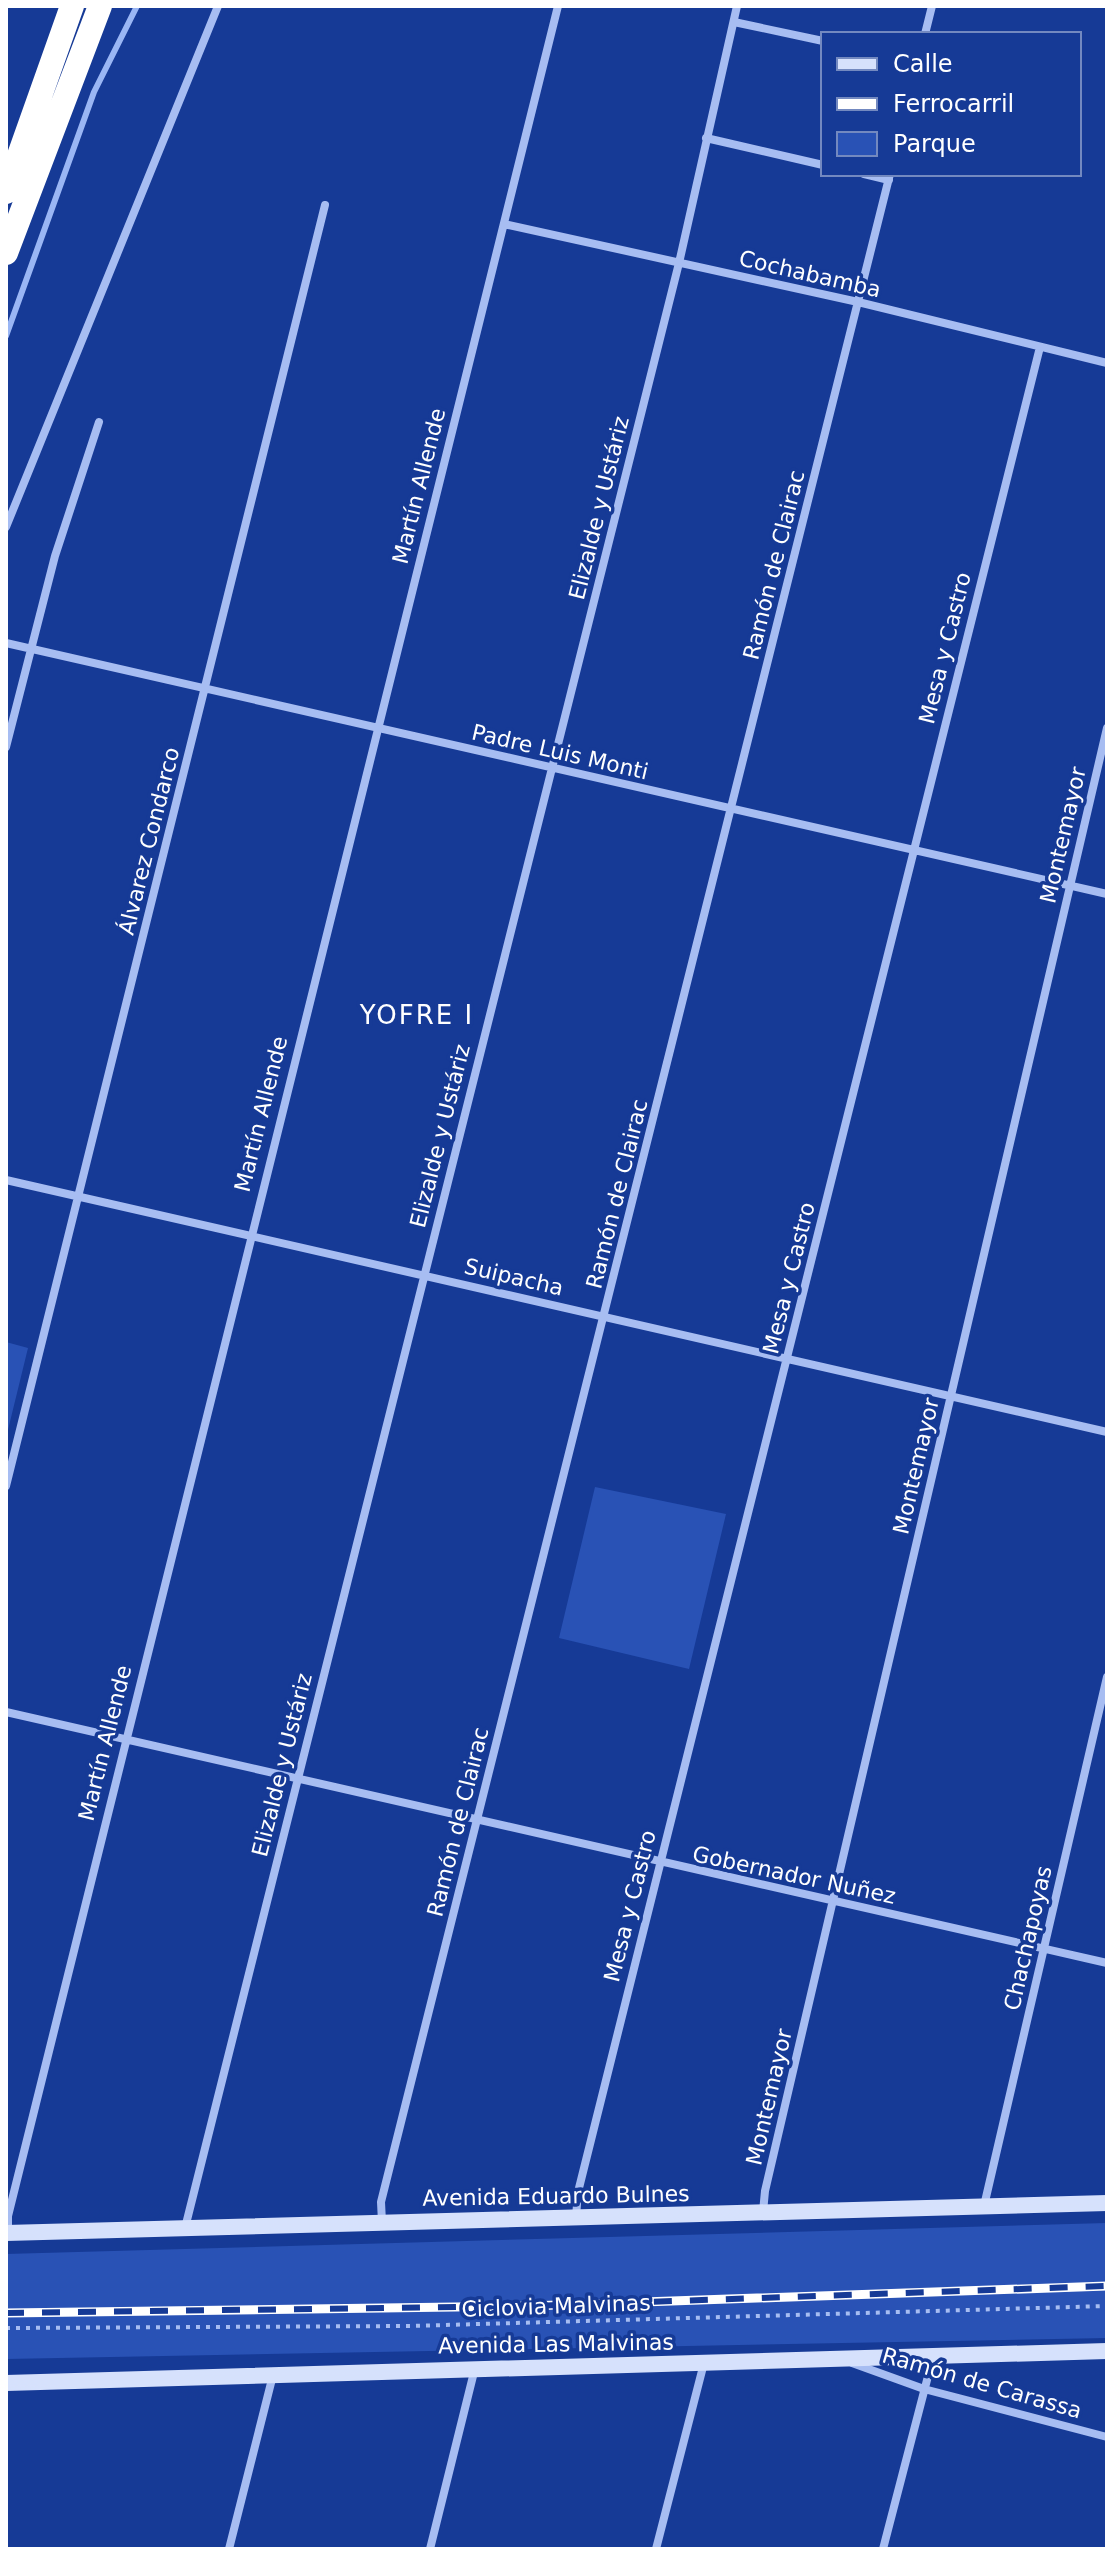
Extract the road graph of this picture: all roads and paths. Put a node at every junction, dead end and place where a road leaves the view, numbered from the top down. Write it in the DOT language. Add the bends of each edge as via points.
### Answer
graph roads {
  1 [pos="72,6"];
  2 [pos="100,6"];
  3 [pos="218,6"];
  4 [pos="558,6"];
  5 [pos="737,6"];
  6 [pos="932,6"];
  7 [pos="734,22"];
  8 [pos="926,32"];
  9 [pos="821,41"];
  10 [pos="706,138"];
  11 [pos="821,165"];
  12 [pos="889,177"];
  13 [pos="6,192"];
  14 [pos="325,205"];
  15 [pos="504,224"];
  16 [pos="6,253"];
  17 [pos="679,263"];
  18 [pos="858,302"];
  19 [pos="1040,347"];
  20 [pos="1107,363"];
  21 [pos="99,422"];
  22 [pos="6,527"];
  23 [pos="6,643"];
  24 [pos="30,649"];
  25 [pos="206,688"];
  26 [pos="1107,728"];
  27 [pos="376,729"];
  28 [pos="6,747"];
  29 [pos="551,769"];
  30 [pos="731,809"];
  31 [pos="912,851"];
  32 [pos="1070,886"];
  33 [pos="1107,894"];
  34 [pos="6,1180"];
  35 [pos="77,1195"];
  36 [pos="249,1236"];
  37 [pos="423,1275"];
  38 [pos="605,1316"];
  39 [pos="788,1360"];
  40 [pos="951,1397"];
  41 [pos="1107,1432"];
  42 [pos="6,1486"];
  43 [pos="1107,1677"];
  44 [pos="6,1712"];
  45 [pos="124,1739"];
  46 [pos="297,1779"];
  47 [pos="477,1821"];
  48 [pos="658,1863"];
  49 [pos="834,1901"];
  50 [pos="1044,1949"];
  51 [pos="1107,1963"];
  52 [pos="1107,2203"];
  53 [pos="983,2207"];
  54 [pos="763,2213"];
  55 [pos="576,2217"];
  56 [pos="382,2223"];
  57 [pos="185,2228"];
  58 [pos="7,2233"];
  59 [pos="1107,2306"];
  60 [pos="6,2328"];
  61 [pos="1107,2351"];
  62 [pos="933,2357"];
  63 [pos="847,2361"];
  64 [pos="704,2362"];
  65 [pos="475,2368"];
  66 [pos="274,2373"];
  67 [pos="6,2383"];
  68 [pos="924,2389"];
  69 [pos="1107,2437"];
  70 [pos="229,2549"];
  71 [pos="430,2549"];
  72 [pos="656,2549"];
  73 [pos="883,2549"];
  1 -- 13 [label="highway"];
  2 -- 16 [label="highway"];
  3 -- 22 [label="street"];
  4 -- 15 [label="street, Martín Allende"];
  5 -- 7 [label="street, Elizalde y Ustáriz"];
  6 -- 8 [label="street"];
  7 -- 9 [label="street"];
  7 -- 10 [label="street, Elizalde y Ustáriz"];
  10 -- 11 [label="street"];
  10 -- 17 [label="street, Elizalde y Ustáriz"];
  12 -- 18 [label="street, Ramón de Clairac"];
  14 -- 25 [label="street, Álvarez Condarco"];
  15 -- 17 [label="street, Cochabamba"];
  15 -- 27 [label="street, Martín Allende"];
  17 -- 18 [label="street, Cochabamba"];
  17 -- 29 [label="street, Elizalde y Ustáriz"];
  18 -- 19 [label="street, Cochabamba"];
  18 -- 30 [label="street, Ramón de Clairac"];
  19 -- 20 [label="street, Cochabamba"];
  19 -- 31 [label="street, Mesa y Castro"];
  21 -- 24 [label="street"];
  23 -- 24 [label="street, Padre Luis Monti"];
  24 -- 25 [label="street, Padre Luis Monti"];
  24 -- 28 [label="street"];
  25 -- 27 [label="street, Padre Luis Monti"];
  25 -- 35 [label="street, Álvarez Condarco"];
  26 -- 32 [label="street, Montemayor"];
  27 -- 29 [label="street, Padre Luis Monti"];
  27 -- 36 [label="street, Martín Allende"];
  29 -- 30 [label="street, Padre Luis Monti"];
  29 -- 37 [label="street, Elizalde y Ustáriz"];
  30 -- 31 [label="street, Padre Luis Monti"];
  30 -- 38 [label="street, Ramón de Clairac"];
  31 -- 32 [label="street, Padre Luis Monti"];
  31 -- 39 [label="street, Mesa y Castro"];
  32 -- 33 [label="street, Padre Luis Monti"];
  32 -- 40 [label="street, Montemayor"];
  34 -- 35 [label="street, Suipacha"];
  35 -- 36 [label="street, Suipacha"];
  35 -- 42 [label="street, Álvarez Condarco"];
  36 -- 37 [label="street, Suipacha"];
  36 -- 45 [label="street, Martín Allende"];
  37 -- 38 [label="street, Suipacha"];
  37 -- 46 [label="street, Elizalde y Ustáriz"];
  38 -- 39 [label="street, Suipacha"];
  38 -- 47 [label="street, Ramón de Clairac"];
  39 -- 40 [label="street, Suipacha"];
  39 -- 48 [label="street, Mesa y Castro"];
  40 -- 41 [label="street, Suipacha"];
  40 -- 49 [label="street, Montemayor"];
  43 -- 50 [label="street, Chachapoyas"];
  44 -- 45 [label="street, Gobernador Nuñez"];
  45 -- 46 [label="street, Gobernador Nuñez"];
  45 -- 58 [label="street, Martín Allende"];
  46 -- 47 [label="street, Gobernador Nuñez"];
  46 -- 57 [label="street, Elizalde y Ustáriz"];
  47 -- 48 [label="street, Gobernador Nuñez"];
  47 -- 56 [label="street, Ramón de Clairac" via="381,2202"];
  48 -- 49 [label="street, Gobernador Nuñez"];
  48 -- 55 [label="street, Mesa y Castro"];
  49 -- 50 [label="street, Gobernador Nuñez"];
  49 -- 54 [label="street, Montemayor"];
  50 -- 51 [label="street, Gobernador Nuñez"];
  50 -- 53 [label="street, Chachapoyas"];
  52 -- 53 [label="main road, Avenida Eduardo Bulnes"];
  53 -- 54 [label="main road, Avenida Eduardo Bulnes"];
  54 -- 55 [label="main road, Avenida Eduardo Bulnes"];
  55 -- 56 [label="main road, Avenida Eduardo Bulnes"];
  56 -- 57 [label="main road, Avenida Eduardo Bulnes"];
  57 -- 58 [label="main road, Avenida Eduardo Bulnes"];
  59 -- 60 [label="path, Ciclovia Malvinas" via="410,2326"];
  61 -- 62 [label="main road, Avenida Las Malvinas"];
  62 -- 63 [label="main road, Avenida Las Malvinas"];
  62 -- 68 [label="street"];
  63 -- 64 [label="main road, Avenida Las Malvinas"];
  63 -- 68 [label="street, Ramón de Carassa"];
  64 -- 65 [label="main road, Avenida Las Malvinas"];
  64 -- 72 [label="street"];
  65 -- 66 [label="main road, Avenida Las Malvinas"];
  65 -- 71 [label="street"];
  66 -- 67 [label="main road, Avenida Las Malvinas"];
  66 -- 70 [label="street"];
  68 -- 69 [label="street, Ramón de Carassa"];
  68 -- 73 [label="street"];
}
